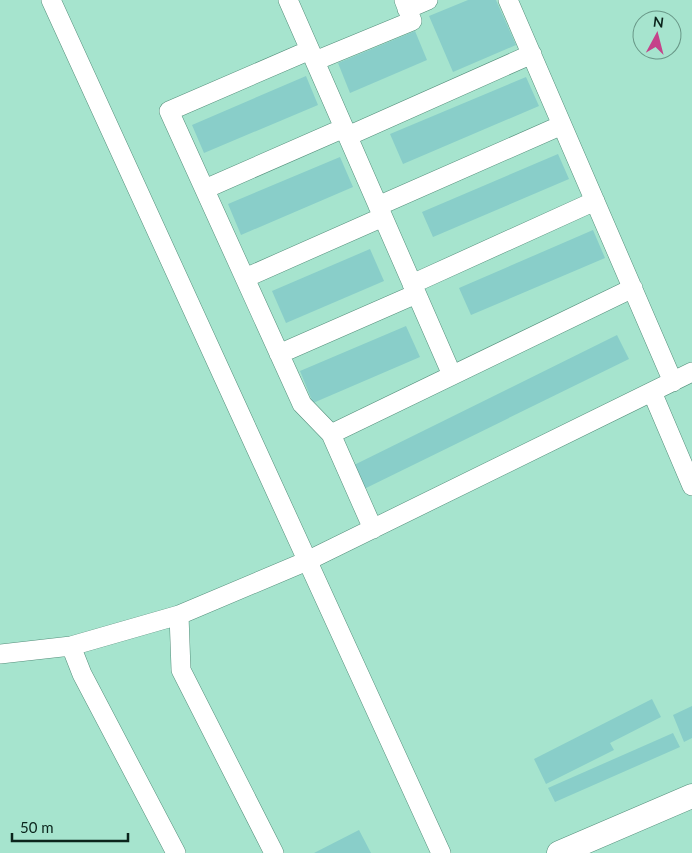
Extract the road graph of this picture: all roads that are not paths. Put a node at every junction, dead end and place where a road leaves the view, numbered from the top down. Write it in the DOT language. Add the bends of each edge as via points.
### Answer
graph roads {
  1 [pos="51,0"];
  2 [pos="288,0"];
  3 [pos="428,0"];
  4 [pos="508,0"];
  5 [pos="406,4"];
  6 [pos="532,54"];
  7 [pos="313,56"];
  8 [pos="562,125"];
  9 [pos="346,132"];
  10 [pos="205,189"];
  11 [pos="595,201"];
  12 [pos="381,212"];
  13 [pos="245,278"];
  14 [pos="633,288"];
  15 [pos="414,289"];
  16 [pos="279,354"];
  17 [pos="692,372"];
  18 [pos="452,375"];
  19 [pos="673,382"];
  20 [pos="652,392"];
  21 [pos="331,434"];
  22 [pos="692,486"];
  23 [pos="373,529"];
  24 [pos="307,561"];
  25 [pos="179,615"];
  26 [pos="71,646"];
  27 [pos="0,654"];
  28 [pos="692,796"];
  29 [pos="176,853"];
  30 [pos="274,853"];
  31 [pos="441,853"];
  32 [pos="559,853"];
  1 -- 24 [label="street"];
  2 -- 7 [label="street"];
  3 -- 5 [label="street"];
  4 -- 6 [label="street"];
  5 -- 7 [label="street" via="412,20"];
  6 -- 8 [label="street"];
  6 -- 9 [label="street"];
  7 -- 9 [label="street"];
  7 -- 10 [label="street" via="169,110"];
  8 -- 11 [label="street"];
  8 -- 12 [label="street"];
  9 -- 10 [label="street"];
  9 -- 12 [label="street"];
  10 -- 13 [label="street"];
  11 -- 14 [label="street"];
  11 -- 15 [label="street"];
  12 -- 13 [label="street"];
  12 -- 15 [label="street"];
  13 -- 16 [label="street"];
  14 -- 18 [label="street"];
  14 -- 19 [label="street"];
  15 -- 16 [label="street"];
  15 -- 18 [label="street"];
  16 -- 21 [label="street" via="302,404"];
  17 -- 19 [label="street"];
  18 -- 21 [label="street"];
  19 -- 20 [label="street"];
  20 -- 22 [label="street"];
  20 -- 23 [label="street"];
  21 -- 23 [label="street"];
  23 -- 24 [label="street"];
  24 -- 25 [label="street"];
  24 -- 31 [label="street"];
  25 -- 26 [label="street"];
  25 -- 30 [label="street" via="181,670"];
  26 -- 27 [label="street"];
  26 -- 29 [label="street" via="82,674"];
  28 -- 32 [label="main road"];
}
